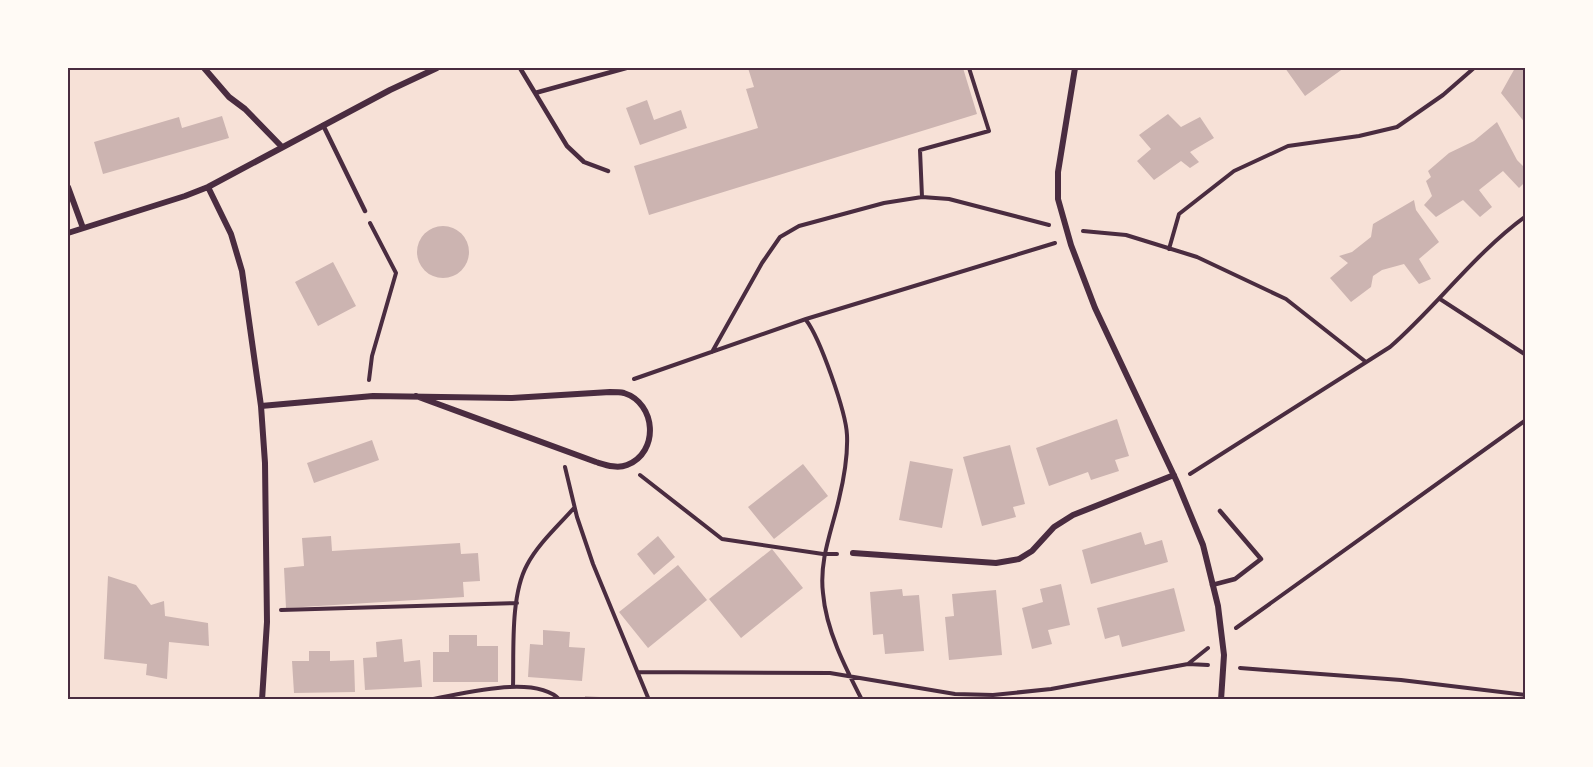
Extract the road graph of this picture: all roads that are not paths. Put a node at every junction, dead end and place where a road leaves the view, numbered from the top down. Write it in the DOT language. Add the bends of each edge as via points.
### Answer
graph roads {
  1 [pos="204,68"];
  2 [pos="437,68"];
  3 [pos="520,68"];
  4 [pos="626,68"];
  5 [pos="1075,68"];
  6 [pos="535,93"];
  7 [pos="323,125"];
  8 [pos="282,147"];
  9 [pos="608,171"];
  10 [pos="208,186"];
  11 [pos="68,187"];
  12 [pos="365,211"];
  13 [pos="83,228"];
  14 [pos="68,233"];
  15 [pos="416,396"];
  16 [pos="261,406"];
  17 [pos="1176,478"];
  18 [pos="1220,511"];
  19 [pos="853,553"];
  20 [pos="1212,585"];
  21 [pos="262,699"];
  22 [pos="1221,699"];
  1 -- 8 [label="street"];
  2 -- 7 [label="street"];
  3 -- 6 [label="lane"];
  4 -- 6 [label="lane"];
  5 -- 17 [label="street" via="1058,172 1058,199 1095,308"];
  6 -- 9 [label="lane" via="567,146 584,162"];
  7 -- 8 [label="street"];
  7 -- 12 [label="lane"];
  8 -- 10 [label="street"];
  10 -- 13 [label="street"];
  10 -- 16 [label="street" via="231,234 242,271"];
  11 -- 13 [label="street"];
  13 -- 14 [label="street"];
  15 -- 15 [label="street" via="512,398 624,393 639,401 647,412 650,439 636,459 614,466"];
  15 -- 16 [label="street" via="366,396"];
  16 -- 21 [label="street" via="266,463 267,611"];
  17 -- 19 [label="street" via="1073,515 1054,526 1032,551 1019,559 996,563"];
  17 -- 20 [label="street" via="1203,545"];
  18 -- 20 [label="lane" via="1261,559 1235,579"];
  20 -- 22 [label="street" via="1222,638"];
}
